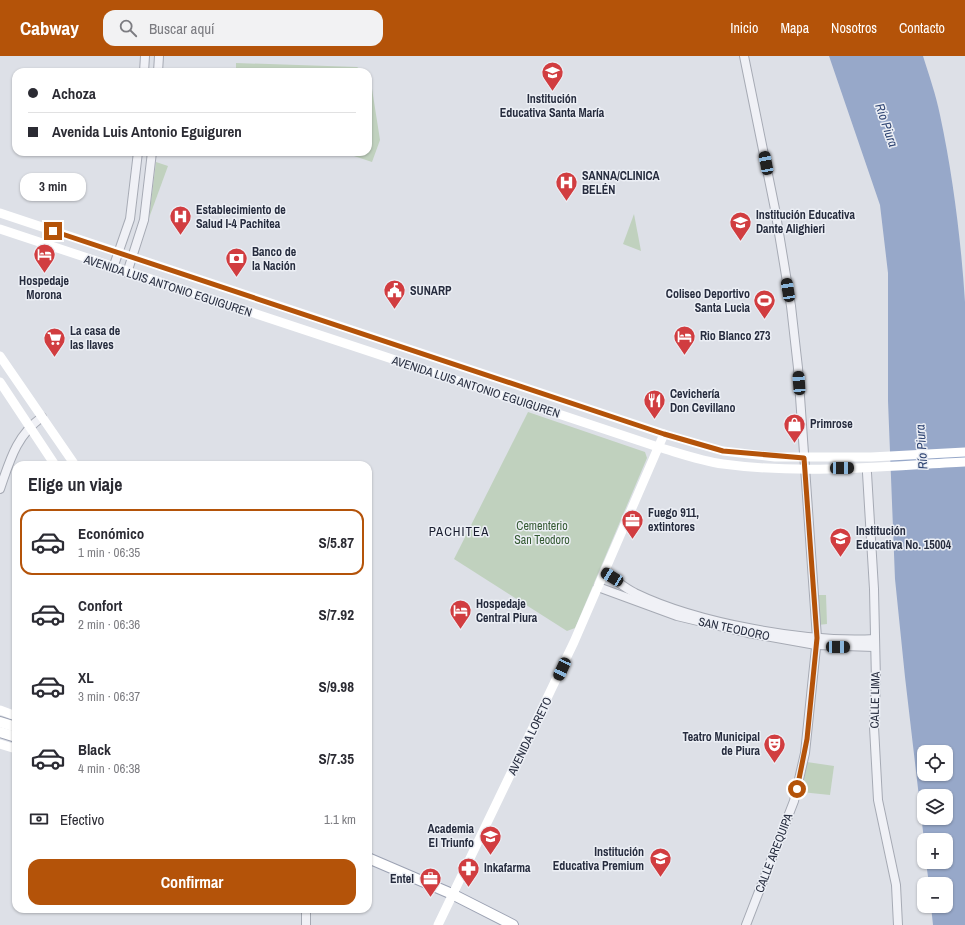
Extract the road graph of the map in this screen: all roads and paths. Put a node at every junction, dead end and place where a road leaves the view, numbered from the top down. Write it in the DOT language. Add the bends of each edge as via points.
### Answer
graph roads {
  1 [pos="145,56"];
  2 [pos="159,56"];
  3 [pos="744,56"];
  4 [pos="144,68"];
  5 [pos="158,68"];
  6 [pos="138,156"];
  7 [pos="152,156"];
  8 [pos="0,213"];
  9 [pos="0,229"];
  10 [pos="120,253"];
  11 [pos="133,258"];
  12 [pos="114,268"];
  13 [pos="127,272"];
  14 [pos="0,356"];
  15 [pos="0,382"];
  16 [pos="42,417"];
  17 [pos="30,426"];
  18 [pos="664,434"];
  19 [pos="658,447"];
  20 [pos="965,452"];
  21 [pos="804,458"];
  22 [pos="52,461"];
  23 [pos="71,461"];
  24 [pos="965,462"];
  25 [pos="805,469"];
  26 [pos="867,473"];
  27 [pos="0,489"];
  28 [pos="605,573"];
  29 [pos="598,587"];
  30 [pos="817,641"];
  31 [pos="875,643"];
  32 [pos="0,710"];
  33 [pos="12,714"];
  34 [pos="0,722"];
  35 [pos="12,726"];
  36 [pos="0,732"];
  37 [pos="12,736"];
  38 [pos="0,744"];
  39 [pos="12,748"];
  40 [pos="372,860"];
  41 [pos="452,894"];
  42 [pos="306,913"];
  43 [pos="306,925"];
  44 [pos="438,925"];
  45 [pos="513,925"];
  46 [pos="746,925"];
  47 [pos="898,925"];
  1 -- 4 [label="street"];
  2 -- 5 [label="street"];
  3 -- 21 [label="street, CALLE AREQUIPA" via="775,209 791,306"];
  6 -- 10 [label="street" via="130,220"];
  7 -- 11 [label="street" via="144,220"];
  8 -- 10 [label="main road, AVENIDA LUIS ANTONIO EGUIGUREN"];
  9 -- 12 [label="main road, AVENIDA LUIS ANTONIO EGUIGUREN"];
  10 -- 11 [label="main road, AVENIDA LUIS ANTONIO EGUIGUREN"];
  10 -- 12 [label="street"];
  11 -- 13 [label="street"];
  11 -- 18 [label="main road, AVENIDA LUIS ANTONIO EGUIGUREN"];
  12 -- 13 [label="main road, AVENIDA LUIS ANTONIO EGUIGUREN"];
  13 -- 19 [label="main road, AVENIDA LUIS ANTONIO EGUIGUREN"];
  14 -- 16 [label="main road"];
  15 -- 17 [label="main road"];
  16 -- 17 [label="street"];
  16 -- 23 [label="main road"];
  17 -- 22 [label="main road"];
  17 -- 27 [label="street" via="12,455"];
  18 -- 19 [label="main road, AVENIDA LORETO"];
  18 -- 21 [label="main road, AVENIDA LUIS ANTONIO EGUIGUREN" via="723,451"];
  19 -- 25 [label="main road, AVENIDA LUIS ANTONIO EGUIGUREN" via="721,464"];
  19 -- 28 [label="main road, AVENIDA LORETO"];
  20 -- 21 [label="main road, AVENIDA LUIS ANTONIO EGUIGUREN"];
  21 -- 25 [label="street, CALLE AREQUIPA"];
  24 -- 25 [label="main road, AVENIDA LUIS ANTONIO EGUIGUREN"];
  25 -- 30 [label="street, CALLE AREQUIPA"];
  26 -- 31 [label="street, CALLE LIMA"];
  28 -- 29 [label="main road, AVENIDA LORETO"];
  28 -- 30 [label="street, SAN TEODORO" via="634,593 679,611"];
  29 -- 30 [label="street, SAN TEODORO" via="677,616 748,633"];
  29 -- 41 [label="main road, AVENIDA LORETO" via="537,722"];
  30 -- 31 [label="street, SAN TEODORO" via="849,640"];
  30 -- 46 [label="street, CALLE AREQUIPA" via="806,746 794,801"];
  31 -- 47 [label="street, CALLE LIMA" via="874,727 878,800 896,885"];
  32 -- 33 [label="main road"];
  34 -- 35 [label="main road"];
  36 -- 37 [label="main road"];
  38 -- 39 [label="main road"];
  40 -- 41 [label="main road"];
  41 -- 44 [label="main road, AVENIDA LORETO"];
  41 -- 45 [label="main road"];
  42 -- 43 [label="street"];
}
